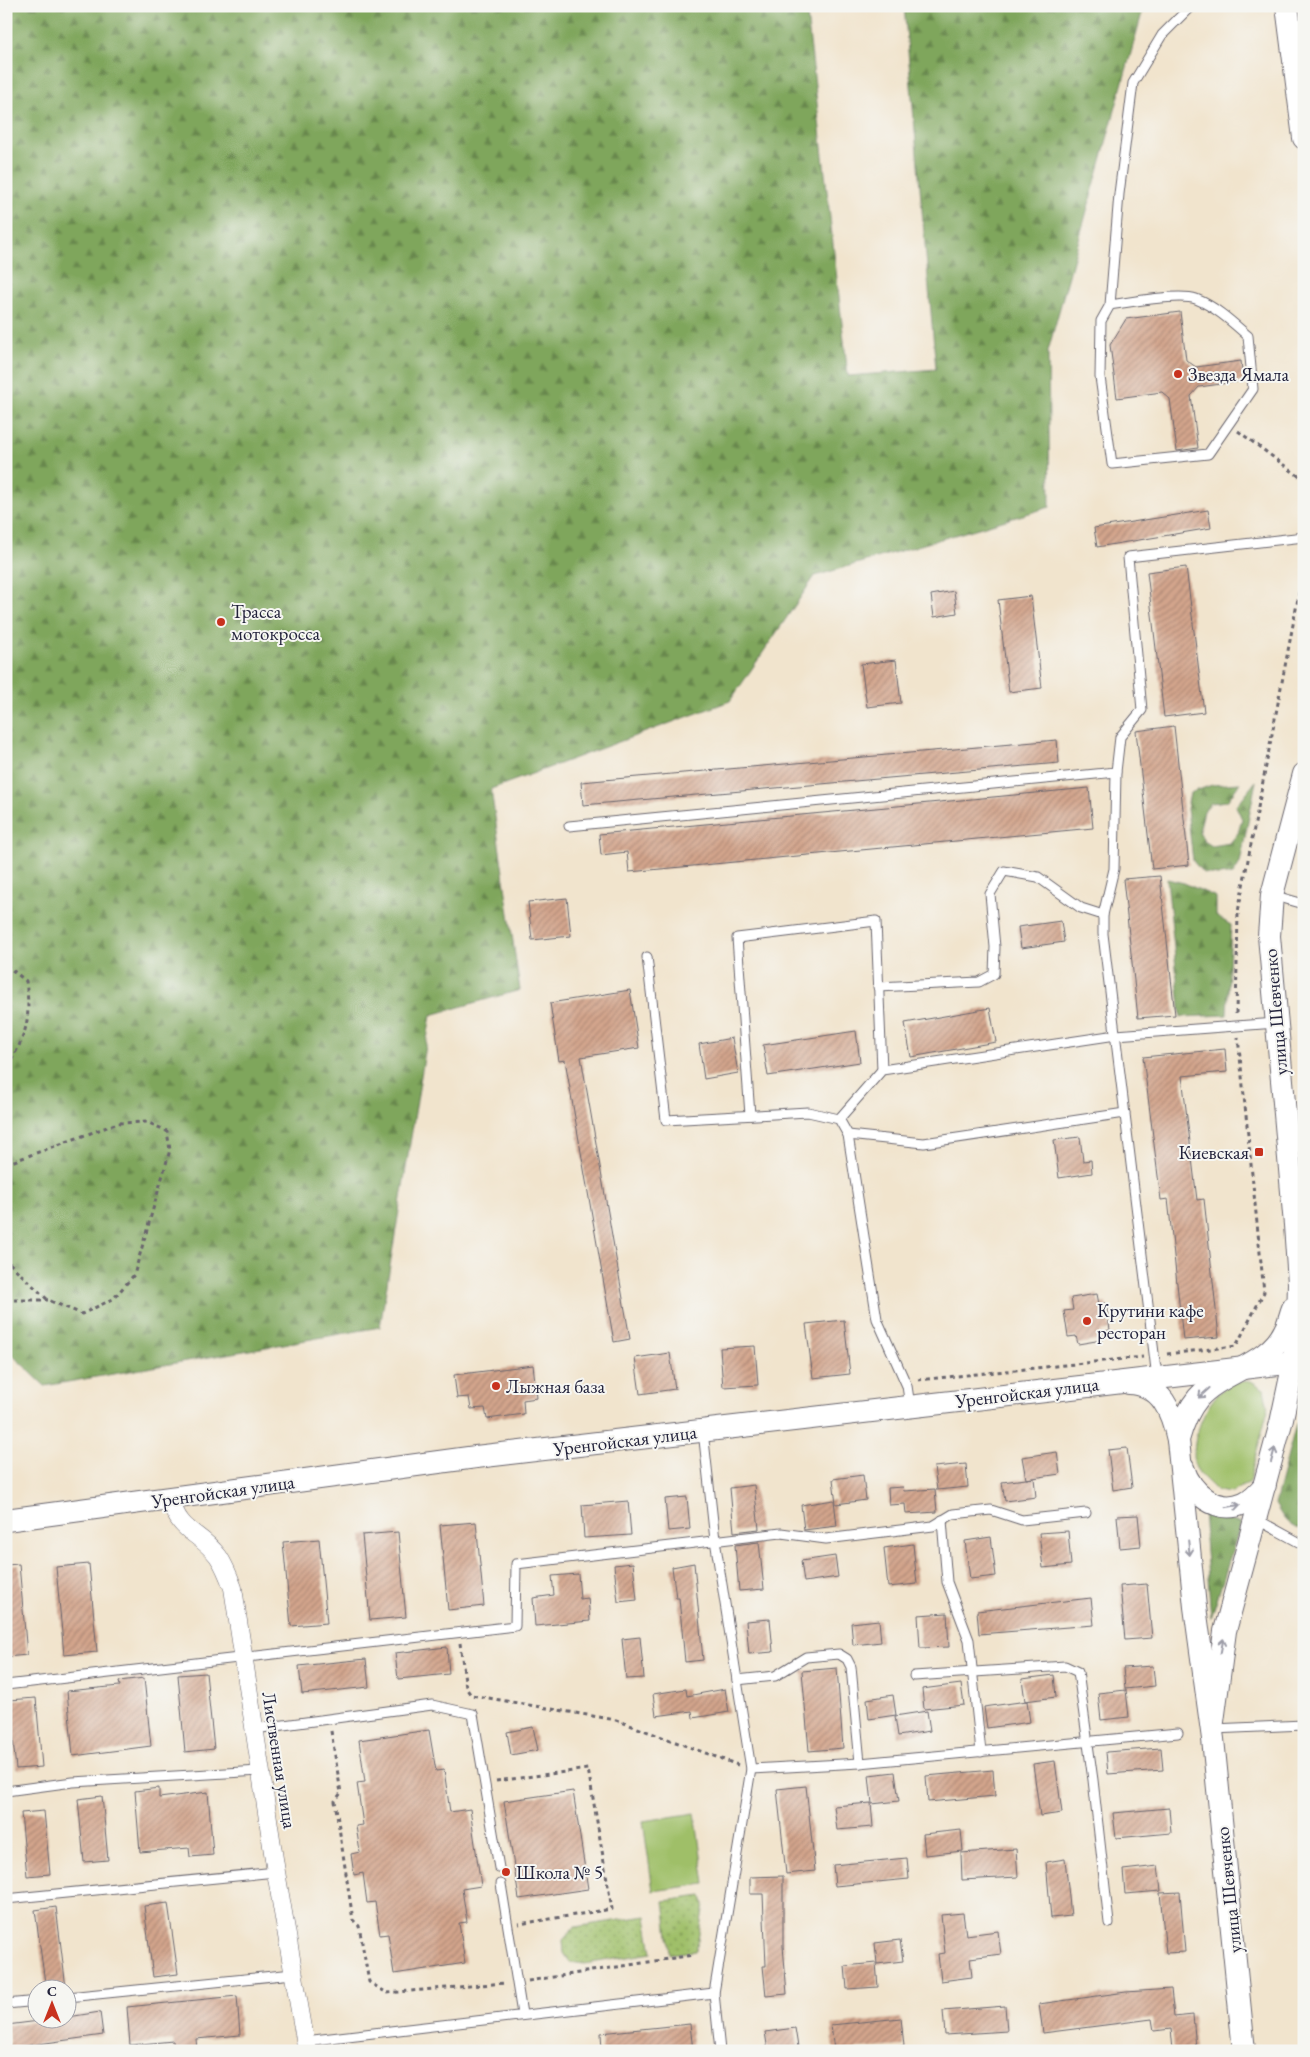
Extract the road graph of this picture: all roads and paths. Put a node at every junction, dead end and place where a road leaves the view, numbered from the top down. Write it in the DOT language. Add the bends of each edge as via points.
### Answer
graph roads {
  1 [pos="1191,6"];
  2 [pos="1287,6"];
  3 [pos="1304,138"];
  4 [pos="1110,305"];
  5 [pos="1229,424"];
  6 [pos="1304,480"];
  7 [pos="1304,537"];
  8 [pos="1304,567"];
  9 [pos="1116,772"];
  10 [pos="1304,774"];
  11 [pos="569,826"];
  12 [pos="1272,895"];
  13 [pos="1304,904"];
  14 [pos="1103,915"];
  15 [pos="647,957"];
  16 [pos="6,965"];
  17 [pos="878,987"];
  18 [pos="1276,1023"];
  19 [pos="1237,1025"];
  20 [pos="1116,1035"];
  21 [pos="6,1069"];
  22 [pos="882,1070"];
  23 [pos="1125,1112"];
  24 [pos="750,1115"];
  25 [pos="838,1119"];
  26 [pos="848,1135"];
  27 [pos="6,1164"];
  28 [pos="1300,1224"];
  29 [pos="6,1260"];
  30 [pos="1300,1283"];
  31 [pos="6,1300"];
  32 [pos="48,1300"];
  33 [pos="1155,1356"];
  34 [pos="1299,1361"];
  35 [pos="1245,1367"];
  36 [pos="1157,1378"];
  37 [pos="905,1382"];
  38 [pos="1116,1382"];
  39 [pos="910,1406"];
  40 [pos="1281,1423"];
  41 [pos="703,1431"];
  42 [pos="1179,1446"];
  43 [pos="1265,1486"];
  44 [pos="170,1498"];
  45 [pos="1086,1513"];
  46 [pos="1256,1519"];
  47 [pos="6,1520"];
  48 [pos="942,1520"];
  49 [pos="715,1540"];
  50 [pos="1304,1545"];
  51 [pos="459,1632"];
  52 [pos="243,1659"];
  53 [pos="973,1672"];
  54 [pos="914,1676"];
  55 [pos="737,1680"];
  56 [pos="6,1685"];
  57 [pos="329,1719"];
  58 [pos="1304,1725"];
  59 [pos="254,1728"];
  60 [pos="1212,1729"];
  61 [pos="1178,1733"];
  62 [pos="1088,1742"];
  63 [pos="981,1752"];
  64 [pos="860,1764"];
  65 [pos="751,1769"];
  66 [pos="260,1771"];
  67 [pos="485,1783"];
  68 [pos="6,1791"];
  69 [pos="498,1868"];
  70 [pos="276,1872"];
  71 [pos="501,1884"];
  72 [pos="6,1899"];
  73 [pos="1109,1923"];
  74 [pos="508,1926"];
  75 [pos="693,1955"];
  76 [pos="293,1974"];
  77 [pos="517,1983"];
  78 [pos="714,1993"];
  79 [pos="78,1996"];
  80 [pos="28,2001"];
  81 [pos="6,2004"];
  82 [pos="522,2014"];
  83 [pos="306,2046"];
  84 [pos="720,2051"];
  85 [pos="1244,2051"];
  1 -- 4 [label="lane" via="1162,35 1133,83"];
  2 -- 3 [label="street"];
  4 -- 5 [label="lane" via="1159,299 1195,299 1222,313 1248,336 1253,389"];
  4 -- 5 [label="lane" via="1101,321 1100,377 1112,464 1208,454"];
  5 -- 6 [label="path"];
  7 -- 9 [label="lane" via="1128,557 1142,710 1120,737"];
  8 -- 19 [label="path" via="1238,912"];
  9 -- 11 [label="lane"];
  9 -- 14 [label="lane" via="1114,869"];
  10 -- 12 [label="street, улица Шевченко"];
  12 -- 13 [label="lane"];
  12 -- 18 [label="street, улица Шевченко" via="1269,936"];
  14 -- 17 [label="lane" via="1081,908 1038,877 1004,871 990,894 994,974 979,982"];
  14 -- 20 [label="lane"];
  15 -- 24 [label="lane" via="666,1120"];
  16 -- 21 [label="path" via="26,981 30,1010 20,1046"];
  17 -- 22 [label="lane"];
  17 -- 24 [label="lane" via="876,921 737,938"];
  18 -- 19 [label="lane"];
  18 -- 28 [label="street, улица Шевченко"];
  19 -- 20 [label="lane"];
  19 -- 33 [label="path" via="1264,1292 1236,1346"];
  20 -- 22 [label="lane"];
  20 -- 23 [label="lane"];
  22 -- 25 [label="lane"];
  23 -- 26 [label="lane" via="924,1144"];
  23 -- 33 [label="lane"];
  24 -- 25 [label="lane" via="808,1112"];
  25 -- 26 [label="lane"];
  26 -- 37 [label="lane" via="877,1319"];
  27 -- 32 [label="path" via="118,1123 148,1122 167,1131 170,1150 134,1275 112,1299 82,1314"];
  28 -- 30 [label="street, улица Шевченко"];
  29 -- 32 [label="path"];
  30 -- 34 [label="street"];
  30 -- 35 [label="street" via="1285,1331 1264,1354"];
  31 -- 32 [label="path"];
  33 -- 36 [label="lane"];
  33 -- 37 [label="path"];
  34 -- 35 [label="street, Уренгойская улица"];
  34 -- 40 [label="street"];
  35 -- 36 [label="street, Уренгойская улица"];
  35 -- 40 [label="street" via="1266,1372 1277,1384"];
  35 -- 42 [label="street, one-way" via="1197,1399 1182,1426"];
  36 -- 38 [label="street, Уренгойская улица"];
  37 -- 39 [label="lane"];
  38 -- 39 [label="street, Уренгойская улица"];
  38 -- 42 [label="street" via="1139,1383 1156,1392 1171,1412"];
  39 -- 41 [label="street, Уренгойская улица"];
  43 -- 40 [label="street, one-way"];
  41 -- 44 [label="street, Уренгойская улица"];
  41 -- 49 [label="lane"];
  42 -- 43 [label="street, one-way" via="1190,1483 1207,1501 1225,1507 1245,1503"];
  42 -- 60 [label="street, one-way" via="1195,1607"];
  43 -- 46 [label="street"];
  44 -- 47 [label="street, Уренгойская улица"];
  44 -- 52 [label="street, Лиственная улица" via="180,1524 204,1542 226,1570 233,1588"];
  45 -- 48 [label="lane" via="1022,1520 991,1510 954,1514"];
  46 -- 50 [label="lane"];
  60 -- 46 [label="street, one-way" via="1225,1631"];
  48 -- 49 [label="lane" via="933,1526 826,1539 781,1532"];
  48 -- 53 [label="lane" via="947,1582 969,1640"];
  49 -- 51 [label="lane" via="516,1564 515,1626"];
  49 -- 55 [label="lane"];
  51 -- 52 [label="lane"];
  51 -- 65 [label="path" via="466,1688 472,1695 616,1720"];
  52 -- 56 [label="lane"];
  52 -- 59 [label="street, Лиственная улица"];
  53 -- 54 [label="lane"];
  53 -- 62 [label="lane" via="1064,1666 1078,1672"];
  53 -- 63 [label="lane"];
  55 -- 64 [label="lane" via="775,1676 806,1657 839,1654 847,1659 851,1667"];
  55 -- 65 [label="lane"];
  57 -- 59 [label="lane"];
  57 -- 67 [label="lane" via="432,1705 473,1714"];
  57 -- 77 [label="path" via="341,1793 335,1801 348,1892 353,1920 359,1926 369,1982 387,1993 493,1982"];
  58 -- 60 [label="lane"];
  59 -- 66 [label="street, Лиственная улица"];
  60 -- 85 [label="street, улица Шевченко"];
  61 -- 62 [label="lane"];
  62 -- 63 [label="lane"];
  62 -- 73 [label="lane"];
  63 -- 64 [label="lane"];
  64 -- 65 [label="lane"];
  65 -- 78 [label="lane"];
  66 -- 68 [label="lane" via="72,1782"];
  66 -- 70 [label="street, Лиственная улица"];
  67 -- 69 [label="lane"];
  67 -- 74 [label="path" via="588,1769 612,1909"];
  70 -- 72 [label="lane"];
  70 -- 76 [label="street, Лиственная улица"];
  71 -- 74 [label="lane"];
  74 -- 77 [label="lane"];
  75 -- 77 [label="path"];
  76 -- 79 [label="lane"];
  76 -- 83 [label="street, Лиственная улица"];
  77 -- 82 [label="lane"];
  78 -- 82 [label="lane"];
  78 -- 84 [label="lane"];
  80 -- 81 [label="lane"];
  82 -- 83 [label="lane"];
}
